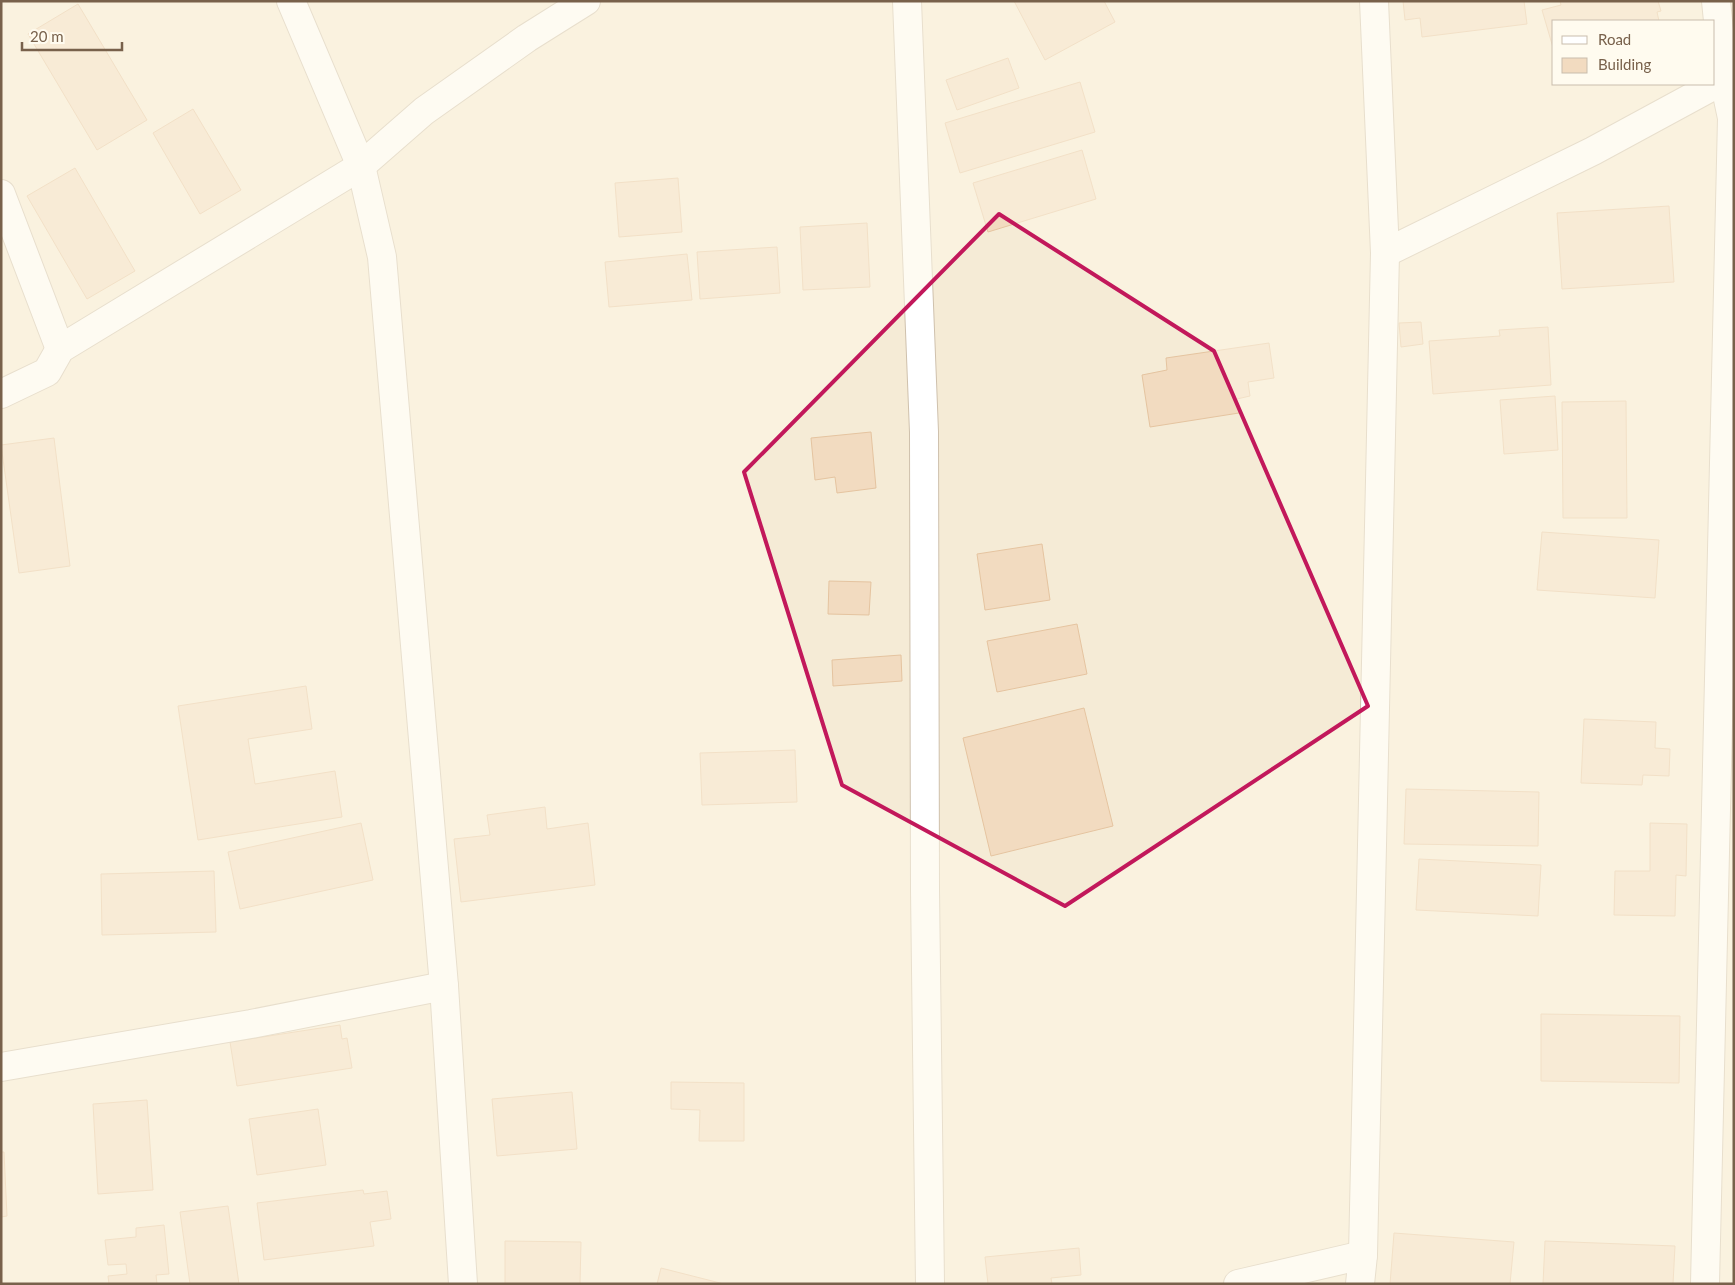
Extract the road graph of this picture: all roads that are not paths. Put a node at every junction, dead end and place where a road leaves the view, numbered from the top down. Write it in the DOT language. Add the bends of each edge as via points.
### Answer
graph roads {
  1 [pos="291,1"];
  2 [pos="586,1"];
  3 [pos="907,1"];
  4 [pos="1374,1"];
  5 [pos="1716,1"];
  6 [pos="1729,76"];
  7 [pos="1715,84"];
  8 [pos="1713,85"];
  9 [pos="361,166"];
  10 [pos="1,194"];
  11 [pos="1385,254"];
  12 [pos="60,349"];
  13 [pos="1,394"];
  14 [pos="444,986"];
  15 [pos="1,1067"];
  16 [pos="1362,1255"];
  17 [pos="463,1284"];
  18 [pos="930,1284"];
  19 [pos="1238,1284"];
  20 [pos="1360,1284"];
  21 [pos="1705,1284"];
  1 -- 9 [label="street"];
  2 -- 9 [label="street" via="527,38 424,111"];
  3 -- 18 [label="street" via="924,432"];
  4 -- 11 [label="street"];
  5 -- 6 [label="street"];
  6 -- 7 [label="street"];
  6 -- 21 [label="street" via="1732,118"];
  8 -- 11 [label="street" via="1593,151"];
  9 -- 12 [label="street"];
  9 -- 14 [label="street" via="382,257"];
  10 -- 12 [label="street"];
  11 -- 16 [label="street"];
  12 -- 13 [label="street" via="47,372"];
  14 -- 15 [label="street" via="251,1024"];
  14 -- 17 [label="street"];
  16 -- 19 [label="street"];
  16 -- 20 [label="street"];
}
